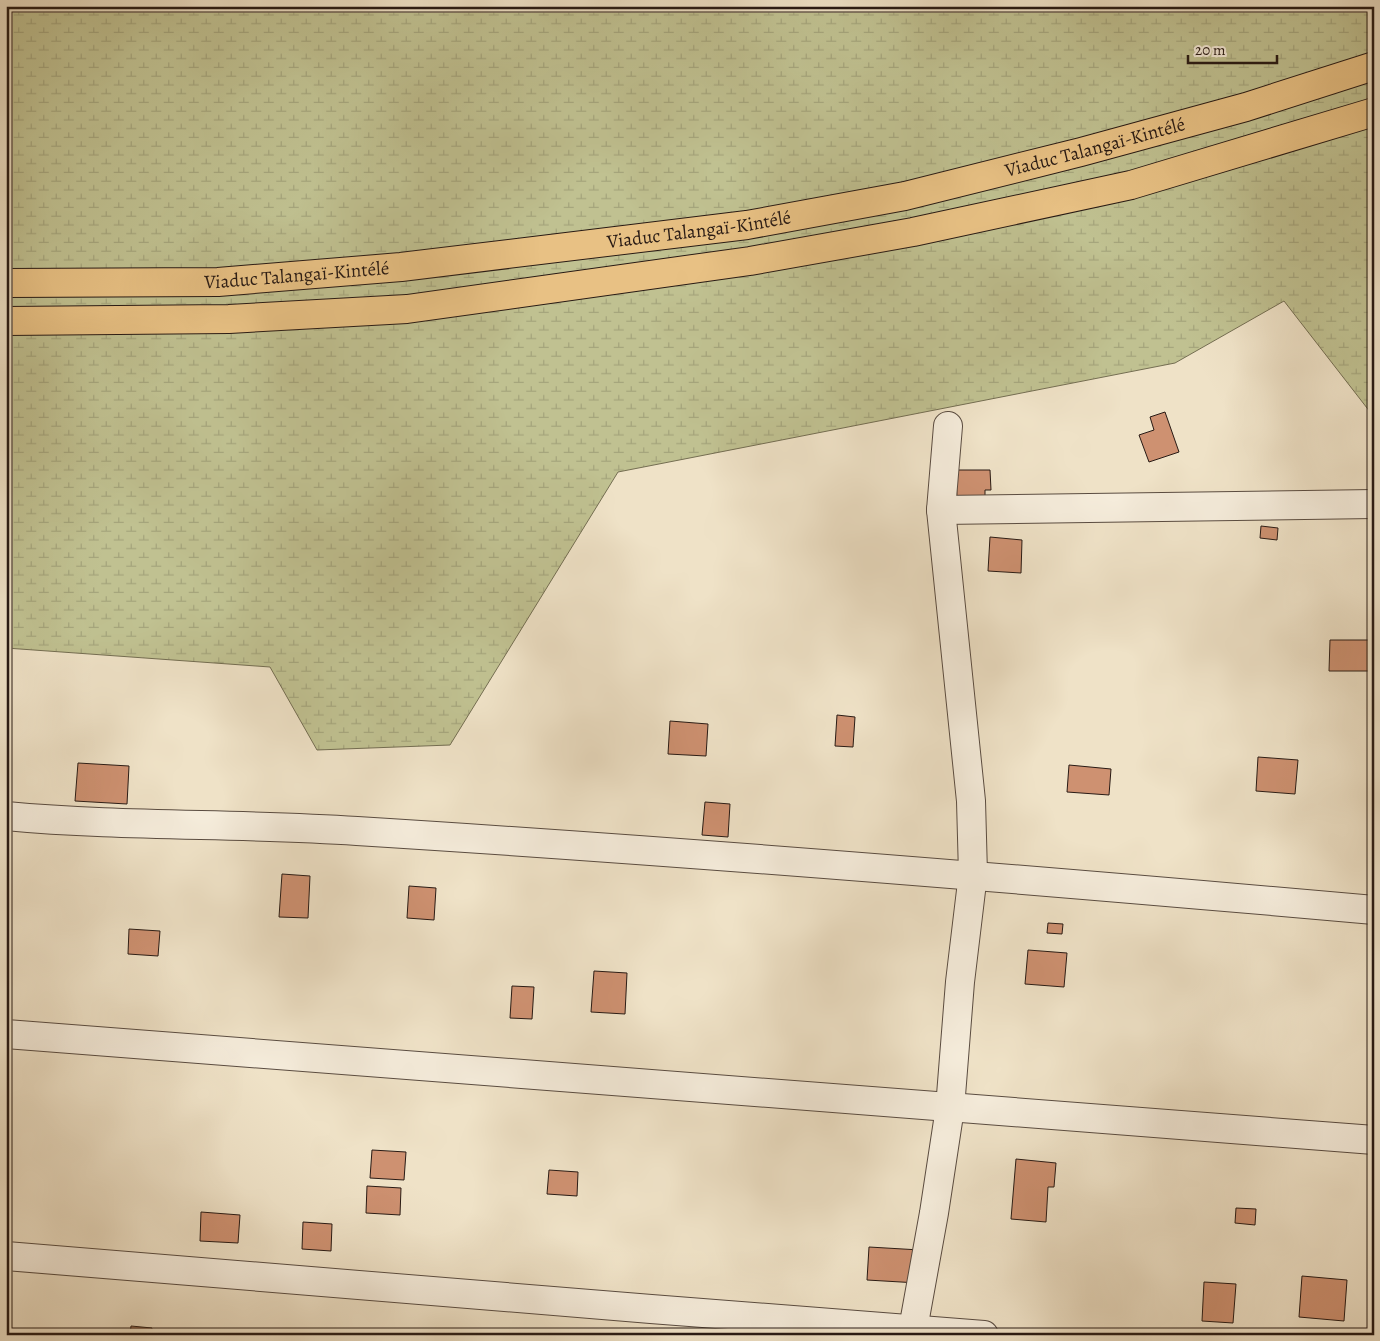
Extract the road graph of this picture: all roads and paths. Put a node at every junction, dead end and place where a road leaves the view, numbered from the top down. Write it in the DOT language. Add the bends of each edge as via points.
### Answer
graph roads {
  1 [pos="1374,66"];
  2 [pos="1374,112"];
  3 [pos="6,283"];
  4 [pos="6,321"];
  5 [pos="948,426"];
  6 [pos="1374,504"];
  7 [pos="941,510"];
  8 [pos="6,816"];
  9 [pos="973,874"];
  10 [pos="1374,910"];
  11 [pos="6,1034"];
  12 [pos="950,1108"];
  13 [pos="1374,1140"];
  14 [pos="6,1256"];
  15 [pos="913,1329"];
  16 [pos="984,1335"];
  1 -- 3 [label="highway, Viaduc Talangaï-Kintélé" via="1246,107 1081,152 905,196 747,225 401,267 228,282"];
  2 -- 4 [label="highway, Viaduc Talangaï-Kintélé" via="1131,185 913,232 750,261 407,309 229,319"];
  5 -- 7 [label="street"];
  6 -- 7 [label="street"];
  7 -- 9 [label="street" via="971,801"];
  8 -- 9 [label="street" via="62,821 353,830"];
  9 -- 10 [label="street"];
  9 -- 12 [label="street"];
  11 -- 12 [label="street"];
  12 -- 13 [label="street"];
  12 -- 15 [label="street"];
  14 -- 15 [label="street"];
  15 -- 16 [label="street"];
}
